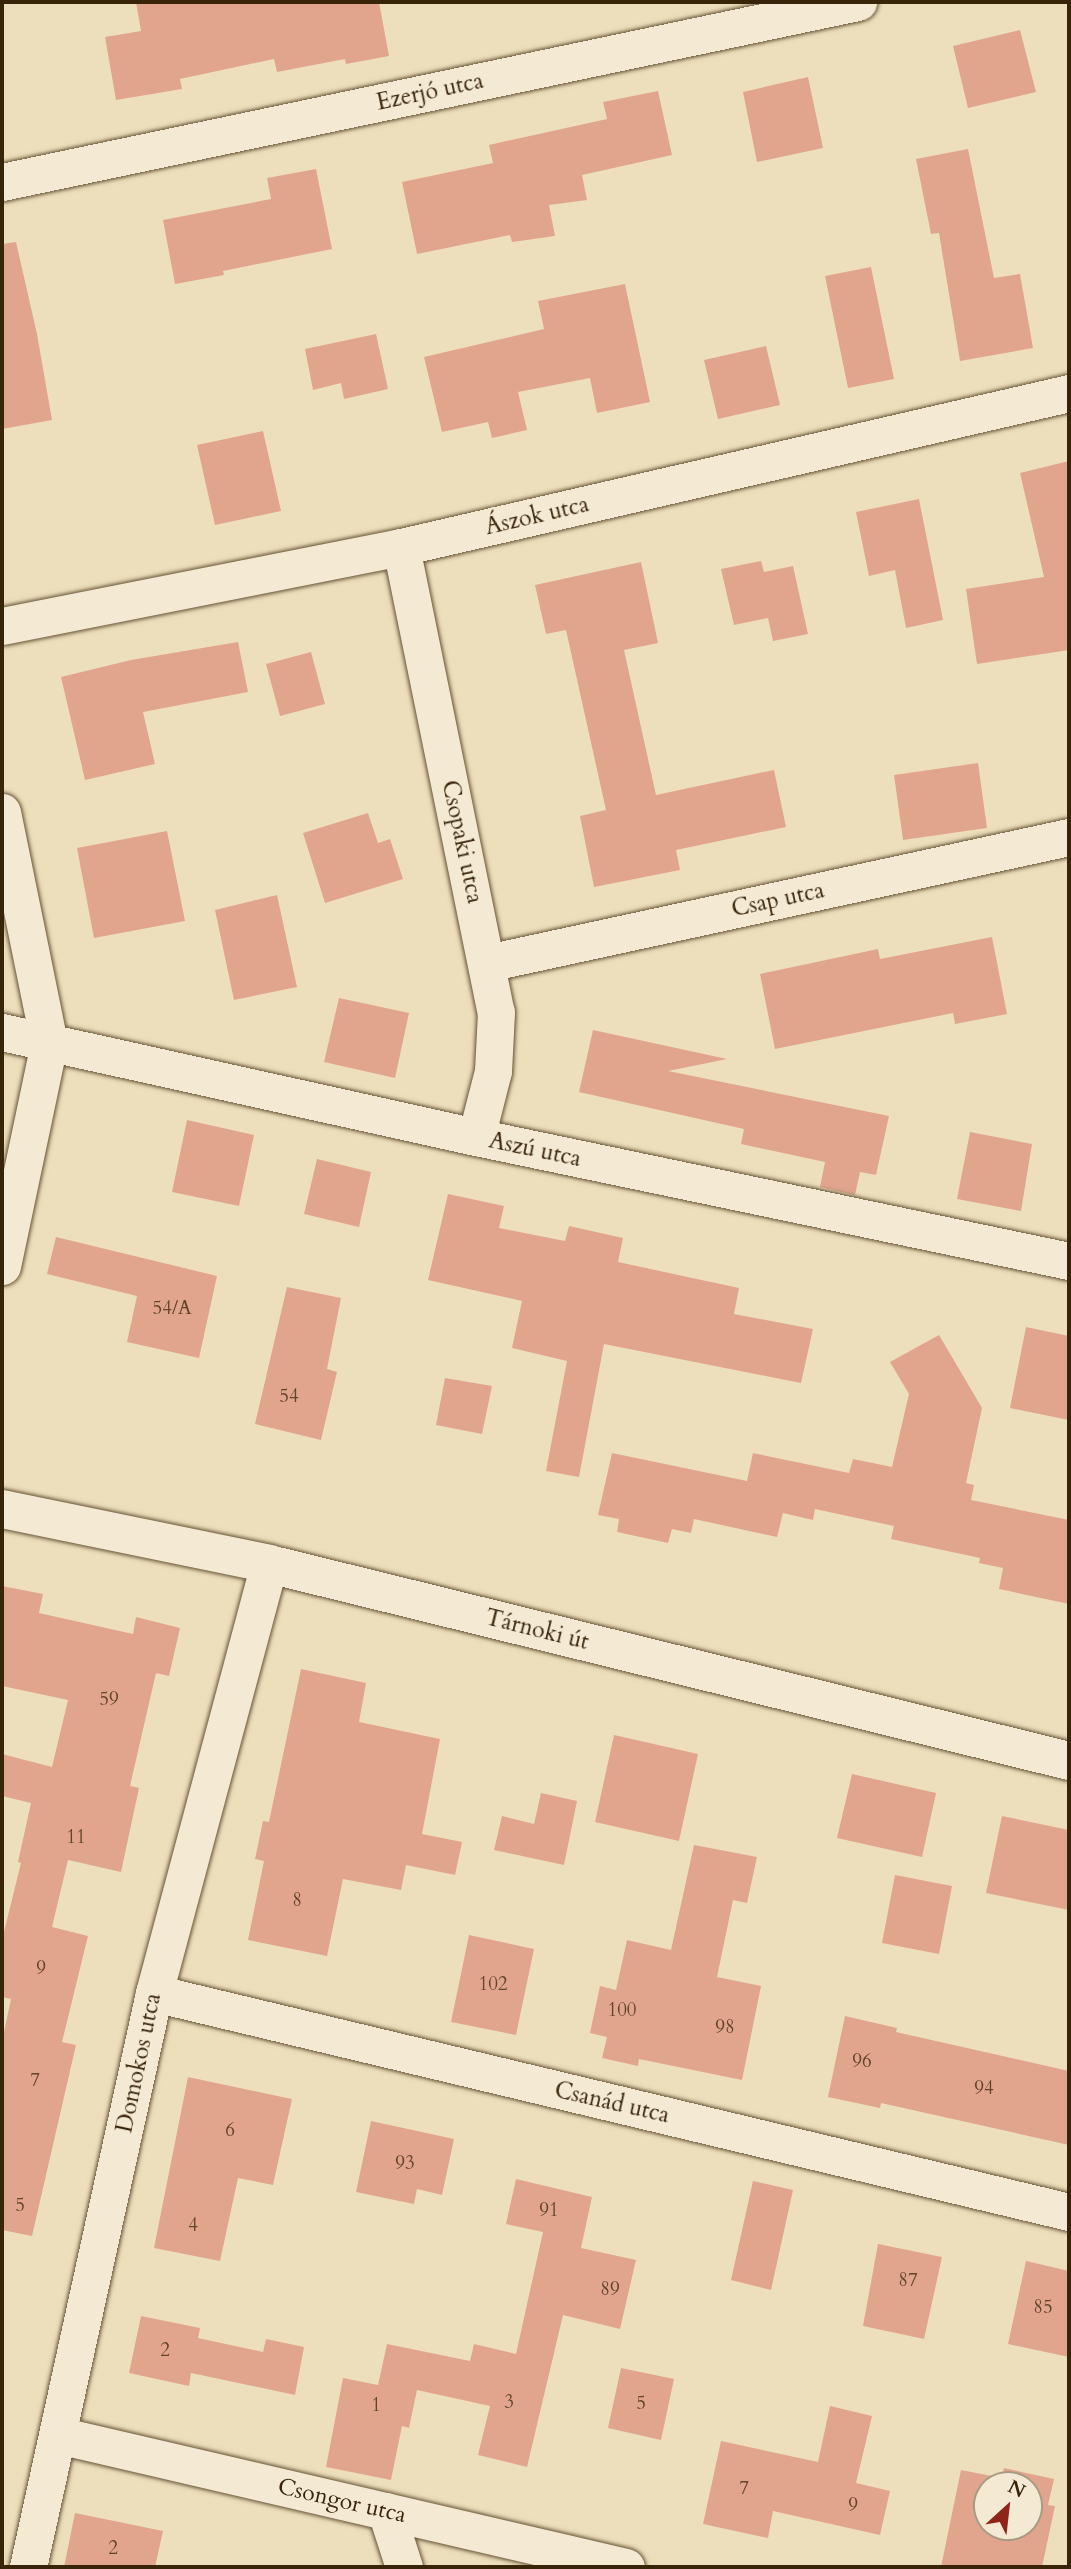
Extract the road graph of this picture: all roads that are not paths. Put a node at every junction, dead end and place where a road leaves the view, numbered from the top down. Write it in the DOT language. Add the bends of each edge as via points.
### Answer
graph roads {
  1 [pos="858,2"];
  2 [pos="2,182"];
  3 [pos="1069,393"];
  4 [pos="401,547"];
  5 [pos="2,626"];
  6 [pos="2,812"];
  7 [pos="1069,837"];
  8 [pos="487,963"];
  9 [pos="2,1032"];
  10 [pos="49,1043"];
  11 [pos="476,1137"];
  12 [pos="1069,1261"];
  13 [pos="2,1266"];
  14 [pos="2,1509"];
  15 [pos="269,1564"];
  16 [pos="1069,1761"];
  17 [pos="154,1993"];
  18 [pos="1069,2212"];
  19 [pos="58,2435"];
  20 [pos="386,2511"];
  21 [pos="28,2567"];
  22 [pos="404,2567"];
  23 [pos="626,2567"];
  1 -- 2 [label="street, Ezerjó utca"];
  3 -- 4 [label="street, Ászok utca"];
  4 -- 5 [label="street, Ászok utca"];
  4 -- 8 [label="street, Csopaki utca"];
  6 -- 10 [label="street"];
  7 -- 8 [label="street, Csap utca"];
  8 -- 11 [label="street, Csopaki utca" via="496,1012 493,1071"];
  9 -- 10 [label="street, Aszú utca"];
  10 -- 11 [label="street, Aszú utca"];
  10 -- 13 [label="street"];
  11 -- 12 [label="street, Aszú utca"];
  14 -- 15 [label="street, Tárnoki út"];
  15 -- 16 [label="street, Tárnoki út"];
  15 -- 17 [label="street, Domokos utca"];
  17 -- 18 [label="street, Csanád utca"];
  17 -- 19 [label="street, Domokos utca"];
  19 -- 20 [label="street, Csongor utca"];
  19 -- 21 [label="street, Domokos utca"];
  20 -- 22 [label="street"];
  20 -- 23 [label="street, Csongor utca"];
}
